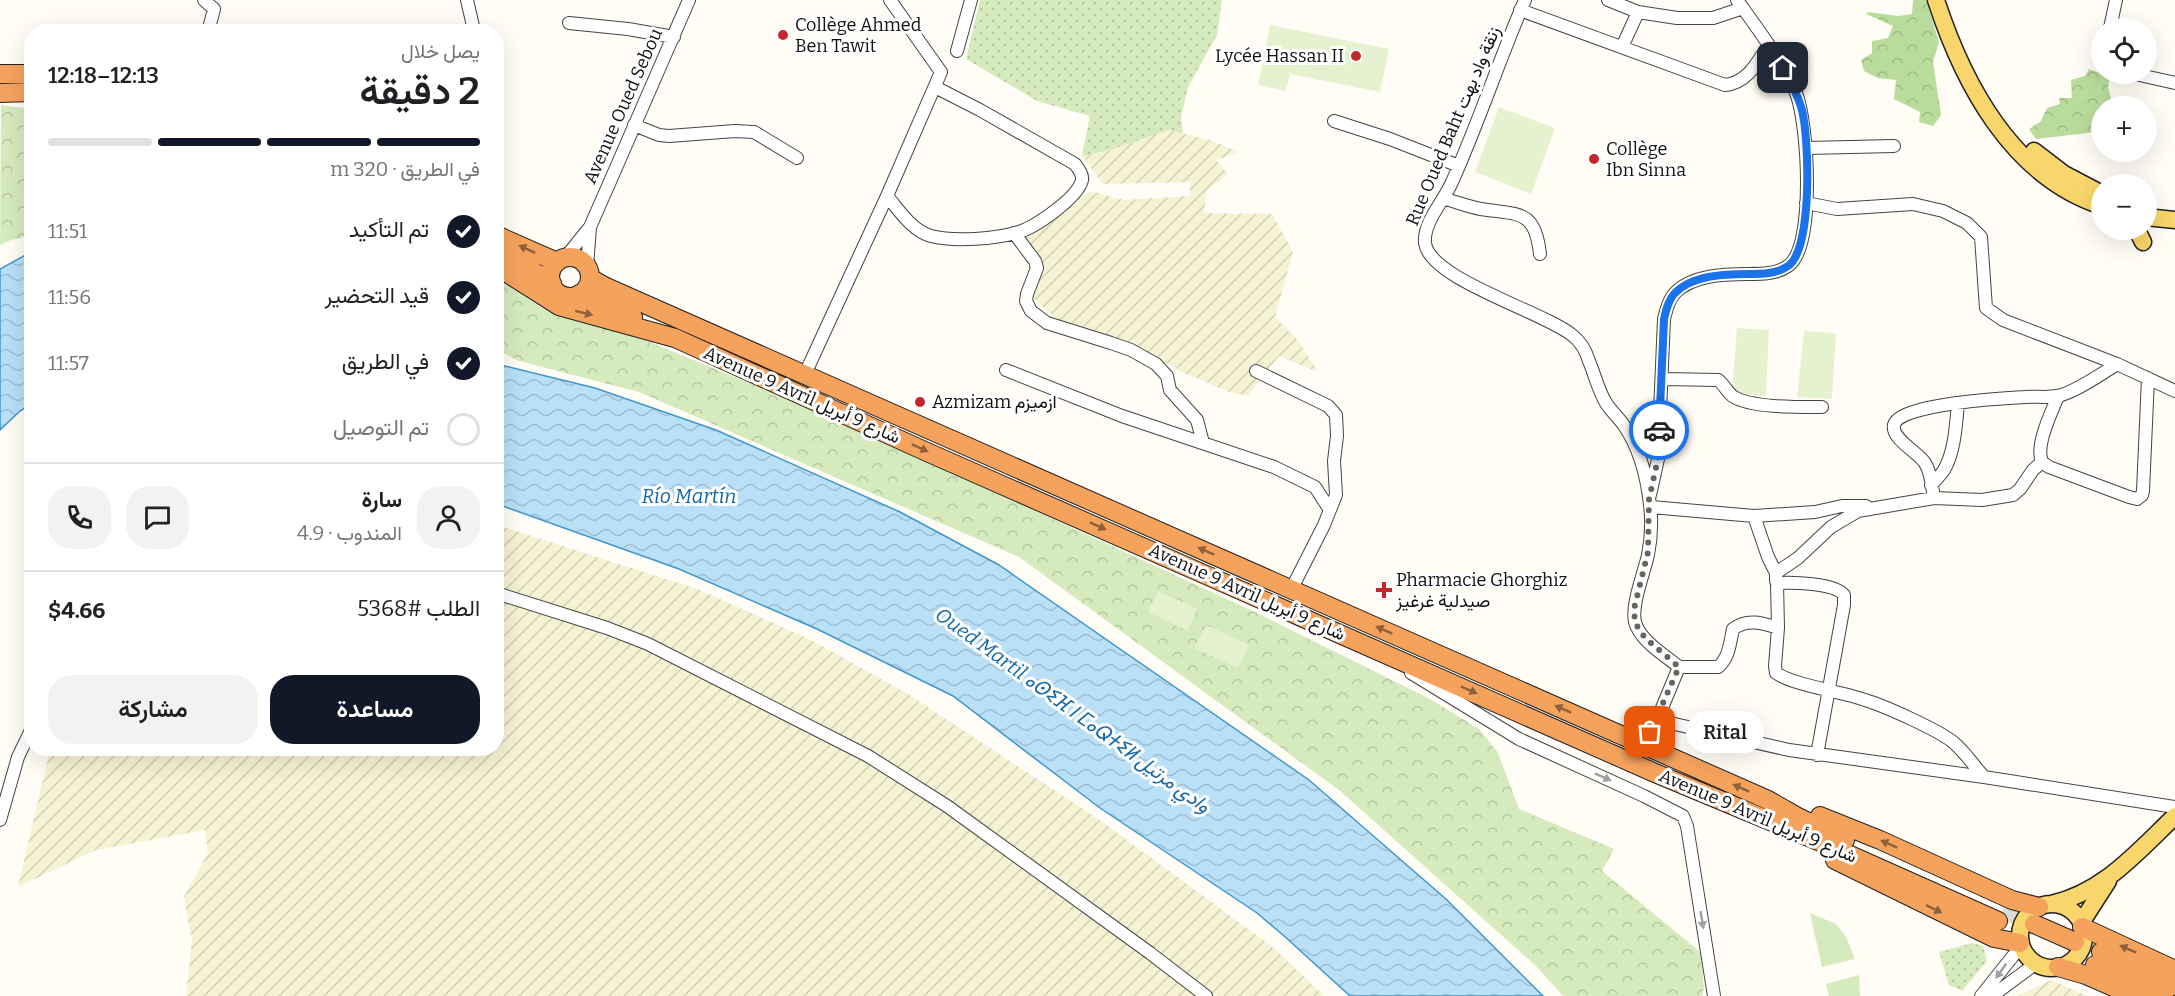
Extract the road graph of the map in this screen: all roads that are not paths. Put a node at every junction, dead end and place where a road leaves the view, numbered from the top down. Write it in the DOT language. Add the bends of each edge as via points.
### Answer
graph roads {
  1 [pos="204,0"];
  2 [pos="689,0"];
  3 [pos="890,0"];
  4 [pos="971,0"];
  5 [pos="1608,0"];
  6 [pos="1936,0"];
  7 [pos="1946,0"];
  8 [pos="2116,0"];
  9 [pos="470,1"];
  10 [pos="1740,4"];
  11 [pos="1522,5"];
  12 [pos="1638,12"];
  13 [pos="2112,18"];
  14 [pos="569,23"];
  15 [pos="210,24"];
  16 [pos="473,24"];
  17 [pos="674,37"];
  18 [pos="1768,46"];
  19 [pos="1622,47"];
  20 [pos="957,51"];
  21 [pos="0,74"];
  22 [pos="24,74"];
  23 [pos="2157,79"];
  24 [pos="2175,83"];
  25 [pos="935,87"];
  26 [pos="24,92"];
  27 [pos="0,93"];
  28 [pos="1334,121"];
  29 [pos="634,125"];
  30 [pos="1894,146"];
  31 [pos="1806,147"];
  32 [pos="797,158"];
  33 [pos="1459,166"];
  34 [pos="2091,188"];
  35 [pos="887,196"];
  36 [pos="1445,199"];
  37 [pos="2091,201"];
  38 [pos="1806,203"];
  39 [pos="2157,208"];
  40 [pos="2175,209"];
  41 [pos="2157,218"];
  42 [pos="2175,219"];
  43 [pos="590,227"];
  44 [pos="1014,233"];
  45 [pos="504,238"];
  46 [pos="1540,254"];
  47 [pos="504,258"];
  48 [pos="561,260"];
  49 [pos="504,271"];
  50 [pos="589,272"];
  51 [pos="552,283"];
  52 [pos="579,294"];
  53 [pos="675,338"];
  54 [pos="2117,364"];
  55 [pos="1006,370"];
  56 [pos="1256,372"];
  57 [pos="805,374"];
  58 [pos="1663,378"];
  59 [pos="2148,378"];
  60 [pos="2175,391"];
  61 [pos="2058,396"];
  62 [pos="1958,403"];
  63 [pos="1822,407"];
  64 [pos="1203,443"];
  65 [pos="2042,462"];
  66 [pos="1931,485"];
  67 [pos="1934,498"];
  68 [pos="1650,503"];
  69 [pos="1873,507"];
  70 [pos="1330,510"];
  71 [pos="1754,516"];
  72 [pos="1776,578"];
  73 [pos="1291,590"];
  74 [pos="504,596"];
  75 [pos="1778,628"];
  76 [pos="1389,655"];
  77 [pos="1679,667"];
  78 [pos="1827,690"];
  79 [pos="1657,720"];
  80 [pos="1644,745"];
  81 [pos="24,746"];
  82 [pos="1817,755"];
  83 [pos="1984,777"];
  84 [pos="1768,800"];
  85 [pos="2175,807"];
  86 [pos="2175,816"];
  87 [pos="0,820"];
  88 [pos="1772,822"];
  89 [pos="2110,878"];
  90 [pos="2032,926"];
  91 [pos="2073,942"];
  92 [pos="2035,964"];
  93 [pos="2175,970"];
  94 [pos="2175,986"];
  95 [pos="1206,996"];
  96 [pos="1714,996"];
  97 [pos="1981,996"];
  98 [pos="1992,996"];
  99 [pos="2134,996"];
  100 [pos="2164,996"];
  1 -- 15 [label="street" via="214,9"];
  2 -- 17 [label="street, Avenue Oued Sebou"];
  3 -- 25 [label="street" via="941,72"];
  4 -- 20 [label="street"];
  5 -- 12 [label="street"];
  6 -- 37 [label="main road" via="1959,62 2009,141 2047,176"];
  7 -- 34 [label="main road" via="1974,71 2004,121 2018,138 2064,174"];
  8 -- 13 [label="street"];
  9 -- 16 [label="street"];
  10 -- 12 [label="street" via="1713,18"];
  10 -- 18 [label="street"];
  11 -- 19 [label="street"];
  11 -- 33 [label="street, Rue Oued Baht زنقة واد بهت"];
  12 -- 19 [label="street"];
  14 -- 17 [label="street"];
  17 -- 29 [label="street, Avenue Oued Sebou"];
  18 -- 19 [label="street" via="1746,77 1725,85"];
  18 -- 31 [label="street" via="1796,91"];
  21 -- 22 [label="highway"];
  23 -- 24 [label="street"];
  25 -- 35 [label="street"];
  25 -- 44 [label="street" via="1075,164 1082,175 1074,194 1033,226"];
  26 -- 27 [label="highway"];
  28 -- 33 [label="street"];
  29 -- 32 [label="street" via="669,136 754,132"];
  29 -- 43 [label="street, Avenue Oued Sebou"];
  30 -- 31 [label="street"];
  31 -- 38 [label="street"];
  33 -- 36 [label="street, Rue Oued Baht زنقة واد بهت"];
  35 -- 44 [label="street" via="916,228 930,236 996,237"];
  35 -- 57 [label="street"];
  36 -- 46 [label="street" via="1521,216 1534,227"];
  36 -- 68 [label="street, Rue Oued Baht زنقة واد بهت" via="1425,233 1427,252 1440,265 1505,302 1572,334 1589,360 1606,403 1624,424 1641,457"];
  38 -- 54 [label="street" via="1837,209 1913,204 1955,216 1981,237 1984,299 1990,312"];
  38 -- 58 [label="street" via="1803,240 1788,266 1764,274 1704,278 1674,293 1664,319"];
  39 -- 40 [label="main road"];
  41 -- 42 [label="main road"];
  43 -- 48 [label="street, Avenue Oued Sebou"];
  43 -- 50 [label="street, Avenue Oued Sebou"];
  44 -- 64 [label="street" via="1035,261 1035,276 1026,301 1031,311 1047,323 1131,350 1156,364 1167,376 1170,390 1197,420"];
  48 -- 45 [label="highway, one-way"];
  47 -- 51 [label="highway"];
  48 -- 50 [label="highway" via="575,258"];
  48 -- 51 [label="highway" via="552,268"];
  49 -- 53 [label="highway, Avenue 9 Avril شارع 9 أبريل, one-way" via="559,306"];
  50 -- 52 [label="highway" via="588,284"];
  50 -- 57 [label="highway, Avenue 9 Avril شارع 9 أبريل"];
  51 -- 52 [label="highway" via="563,295"];
  52 -- 53 [label="highway"];
  53 -- 76 [label="highway, Avenue 9 Avril شارع 9 أبريل, one-way"];
  54 -- 59 [label="street"];
  54 -- 61 [label="street"];
  55 -- 64 [label="street"];
  56 -- 70 [label="street" via="1328,406 1336,414 1336,495"];
  73 -- 57 [label="highway, Avenue 9 Avril شارع 9 أبريل, one-way"];
  58 -- 63 [label="street" via="1718,380 1732,396 1748,402"];
  58 -- 68 [label="street" via="1658,459"];
  59 -- 60 [label="street"];
  59 -- 65 [label="street" via="2140,498 2128,497"];
  61 -- 62 [label="street"];
  61 -- 65 [label="street" via="2040,448"];
  62 -- 66 [label="street" via="1949,458"];
  62 -- 66 [label="street" via="1910,413 1894,424 1900,440 1925,463"];
  64 -- 70 [label="street" via="1299,478 1315,487"];
  65 -- 67 [label="street" via="2013,495 1982,500"];
  66 -- 67 [label="street"];
  67 -- 69 [label="street"];
  68 -- 71 [label="street"];
  68 -- 77 [label="street, Rue Oued Baht زنقة واد بهت" via="1648,552 1634,609 1635,623 1645,638"];
  69 -- 71 [label="street" via="1842,506"];
  69 -- 72 [label="street" via="1831,527"];
  70 -- 73 [label="street"];
  71 -- 72 [label="street"];
  72 -- 75 [label="street"];
  72 -- 78 [label="street" via="1838,590 1844,595"];
  80 -- 73 [label="highway, Avenue 9 Avril شارع 9 أبريل, one-way"];
  74 -- 95 [label="street" via="642,641 868,756 947,806"];
  75 -- 77 [label="street" via="1763,623 1738,625 1718,668"];
  75 -- 78 [label="street" via="1776,673"];
  76 -- 88 [label="highway, Avenue 9 Avril شارع 9 أبريل, one-way"];
  76 -- 96 [label="street, one-way" via="1426,683 1519,739 1683,816"];
  77 -- 79 [label="street"];
  78 -- 82 [label="street"];
  78 -- 83 [label="street" via="1865,700 1953,742"];
  79 -- 80 [label="street"];
  79 -- 82 [label="street"];
  84 -- 80 [label="highway, Avenue 9 Avril شارع 9 أبريل, one-way"];
  81 -- 87 [label="street"];
  82 -- 83 [label="street"];
  83 -- 85 [label="street"];
  84 -- 88 [label="highway, Avenue 9 Avril شارع 9 أبريل" via="2001,916"];
  90 -- 84 [label="highway, one-way" via="2012,900 1880,840 1811,812"];
  86 -- 89 [label="main road"];
  88 -- 90 [label="highway, one-way" via="1871,879 1994,938"];
  89 -- 90 [label="main road"];
  89 -- 91 [label="main road"];
  90 -- 91 [label="highway"];
  90 -- 91 [label="main road" via="2067,908 2075,915"];
  90 -- 92 [label="main road" via="2024,953"];
  90 -- 97 [label="street, one-way"];
  91 -- 92 [label="main road" via="2043,967"];
  93 -- 91 [label="highway, one-way"];
  91 -- 99 [label="highway" via="2086,975"];
  92 -- 98 [label="street"];
  94 -- 100 [label="highway" via="2098,959"];
}
